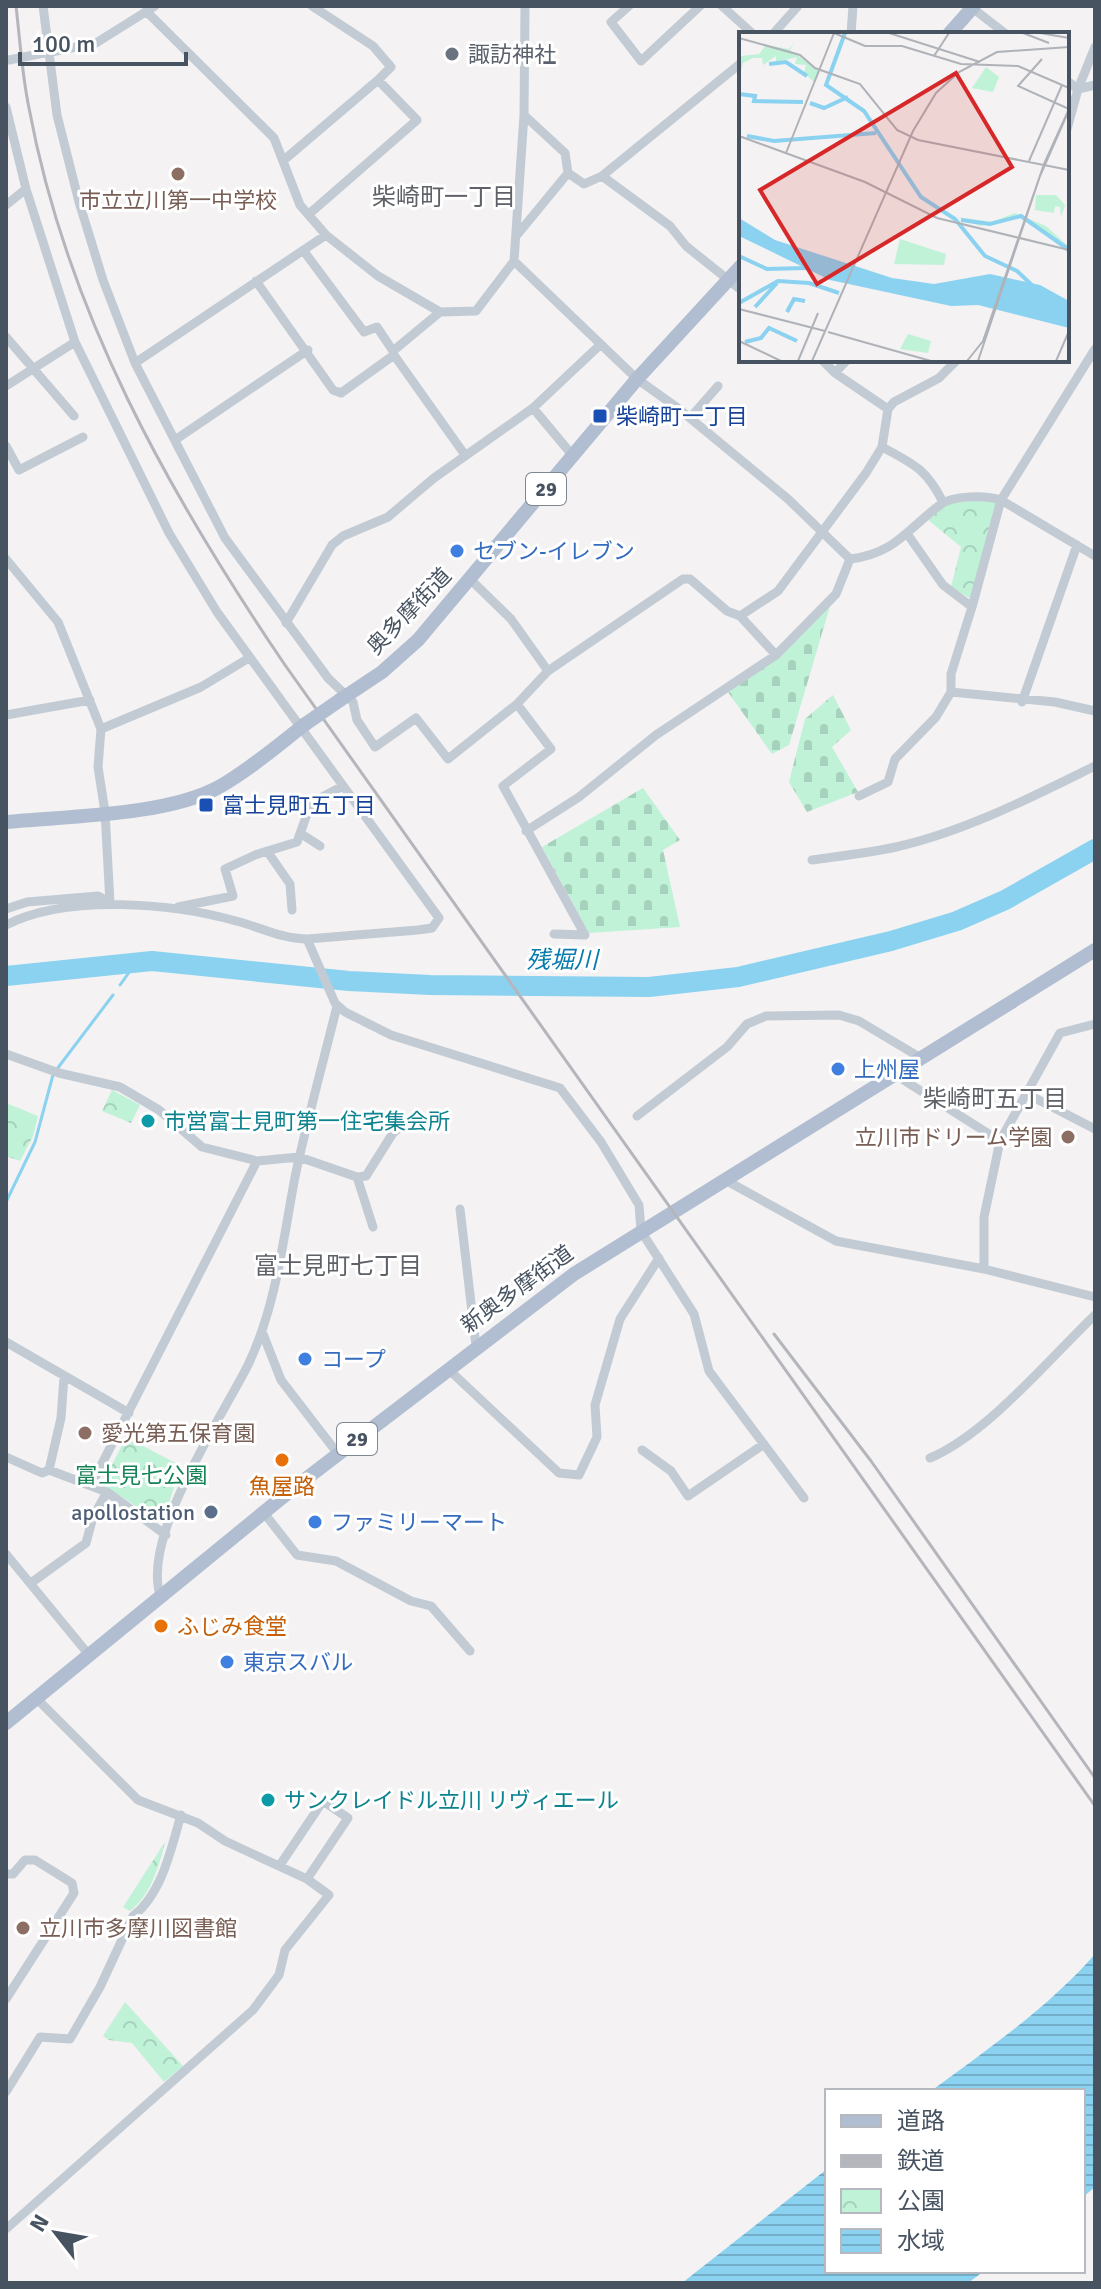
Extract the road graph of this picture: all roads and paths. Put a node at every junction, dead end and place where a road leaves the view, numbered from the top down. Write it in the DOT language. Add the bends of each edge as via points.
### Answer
graph roads {
  1 [pos="43,6"];
  2 [pos="312,6"];
  3 [pos="525,6"];
  4 [pos="629,6"];
  5 [pos="700,6"];
  6 [pos="722,6"];
  7 [pos="798,6"];
  8 [pos="853,6"];
  9 [pos="972,7"];
  10 [pos="151,9"];
  11 [pos="751,32"];
  12 [pos="775,32"];
  13 [pos="851,32"];
  14 [pos="951,32"];
  15 [pos="1003,32"];
  16 [pos="1095,47"];
  17 [pos="47,52"];
  18 [pos="8,60"];
  19 [pos="739,65"];
  20 [pos="378,80"];
  21 [pos="1069,82"];
  22 [pos="1095,85"];
  23 [pos="1078,89"];
  24 [pos="6,107"];
  25 [pos="524,115"];
  26 [pos="1069,122"];
  27 [pos="284,160"];
  28 [pos="568,173"];
  29 [pos="602,176"];
  30 [pos="26,189"];
  31 [pos="6,205"];
  32 [pos="309,214"];
  33 [pos="326,235"];
  34 [pos="517,235"];
  35 [pos="303,250"];
  36 [pos="514,261"];
  37 [pos="739,268"];
  38 [pos="256,281"];
  39 [pos="728,281"];
  40 [pos="739,289"];
  41 [pos="440,312"];
  42 [pos="6,337"];
  43 [pos="75,342"];
  44 [pos="601,344"];
  45 [pos="1095,349"];
  46 [pos="308,350"];
  47 [pos="394,353"];
  48 [pos="824,362"];
  49 [pos="845,362"];
  50 [pos="955,362"];
  51 [pos="135,363"];
  52 [pos="34,369"];
  53 [pos="835,373"];
  54 [pos="637,379"];
  55 [pos="6,386"];
  56 [pos="718,386"];
  57 [pos="533,408"];
  58 [pos="888,409"];
  59 [pos="74,416"];
  60 [pos="690,418"];
  61 [pos="83,437"];
  62 [pos="175,440"];
  63 [pos="6,446"];
  64 [pos="882,447"];
  65 [pos="465,455"];
  66 [pos="573,456"];
  67 [pos="1001,500"];
  68 [pos="943,502"];
  69 [pos="821,530"];
  70 [pos="908,535"];
  71 [pos="1077,545"];
  72 [pos="1095,556"];
  73 [pos="6,559"];
  74 [pos="850,559"];
  75 [pos="470,579"];
  76 [pos="972,607"];
  77 [pos="740,616"];
  78 [pos="286,623"];
  79 [pos="776,655"];
  80 [pos="249,658"];
  81 [pos="548,671"];
  82 [pos="951,692"];
  83 [pos="343,698"];
  84 [pos="90,700"];
  85 [pos="1022,702"];
  86 [pos="517,704"];
  87 [pos="1095,711"];
  88 [pos="6,715"];
  89 [pos="302,727"];
  90 [pos="101,729"];
  91 [pos="1095,766"];
  92 [pos="341,787"];
  93 [pos="859,796"];
  94 [pos="105,812"];
  95 [pos="6,822"];
  96 [pos="526,831"];
  97 [pos="300,833"];
  98 [pos="320,846"];
  99 [pos="267,851"];
  100 [pos="812,860"];
  101 [pos="110,903"];
  102 [pos="138,905"];
  103 [pos="6,909"];
  104 [pos="292,910"];
  105 [pos="6,925"];
  106 [pos="554,934"];
  107 [pos="307,939"];
  108 [pos="1095,950"];
  109 [pos="336,1005"];
  110 [pos="1095,1024"];
  111 [pos="6,1054"];
  112 [pos="921,1058"];
  113 [pos="894,1074"];
  114 [pos="1027,1094"];
  115 [pos="417,1115"];
  116 [pos="637,1116"];
  117 [pos="1095,1129"];
  118 [pos="1000,1141"];
  119 [pos="299,1157"];
  120 [pos="257,1161"];
  121 [pos="357,1177"];
  122 [pos="727,1181"];
  123 [pos="460,1209"];
  124 [pos="373,1227"];
  125 [pos="641,1231"];
  126 [pos="659,1258"];
  127 [pos="984,1269"];
  128 [pos="1095,1297"];
  129 [pos="1095,1315"];
  130 [pos="263,1334"];
  131 [pos="6,1342"];
  132 [pos="476,1346"];
  133 [pos="447,1368"];
  134 [pos="64,1377"];
  135 [pos="129,1413"];
  136 [pos="764,1444"];
  137 [pos="642,1450"];
  138 [pos="338,1454"];
  139 [pos="6,1457"];
  140 [pos="930,1458"];
  141 [pos="49,1470"];
  142 [pos="91,1485"];
  143 [pos="107,1492"];
  144 [pos="804,1498"];
  145 [pos="264,1513"];
  146 [pos="166,1535"];
  147 [pos="6,1554"];
  148 [pos="31,1583"];
  149 [pos="161,1598"];
  150 [pos="470,1651"];
  151 [pos="89,1655"];
  152 [pos="36,1698"];
  153 [pos="6,1723"];
  154 [pos="181,1815"];
  155 [pos="280,1865"];
  156 [pos="6,1874"];
  157 [pos="307,1879"];
  158 [pos="6,1999"];
  159 [pos="6,2092"];
  160 [pos="6,2229"];
  1 -- 17 [label="street"];
  2 -- 20 [label="street" via="373,46 391,67"];
  3 -- 25 [label="street"];
  4 -- 5 [label="street" via="611,22 641,61"];
  6 -- 11 [label="street"];
  7 -- 12 [label="street"];
  8 -- 13 [label="street"];
  9 -- 14 [label="main road"];
  9 -- 15 [label="street"];
  10 -- 17 [label="street" via="96,43"];
  10 -- 27 [label="street" via="274,138"];
  16 -- 23 [label="street"];
  17 -- 18 [label="street, bridge"];
  17 -- 51 [label="street" via="79,202"];
  19 -- 29 [label="street"];
  20 -- 27 [label="street"];
  20 -- 32 [label="street" via="417,120"];
  21 -- 23 [label="street"];
  22 -- 23 [label="street"];
  23 -- 26 [label="street"];
  24 -- 30 [label="street"];
  25 -- 28 [label="street" via="565,153"];
  25 -- 34 [label="street"];
  27 -- 32 [label="street" via="300,205"];
  28 -- 29 [label="street" via="584,184"];
  28 -- 34 [label="street"];
  29 -- 39 [label="street" via="670,226"];
  30 -- 31 [label="street"];
  30 -- 43 [label="street"];
  32 -- 33 [label="street"];
  33 -- 35 [label="street"];
  33 -- 41 [label="street" via="378,276"];
  34 -- 36 [label="street"];
  35 -- 38 [label="street"];
  35 -- 47 [label="street" via="364,332 377,327"];
  36 -- 41 [label="street" via="476,311"];
  36 -- 44 [label="street"];
  37 -- 39 [label="main road, 奥多摩街道 / 29"];
  38 -- 46 [label="street"];
  38 -- 51 [label="street"];
  39 -- 40 [label="street"];
  39 -- 54 [label="main road, 奥多摩街道 / 29"];
  41 -- 47 [label="street"];
  42 -- 52 [label="street"];
  43 -- 52 [label="street"];
  43 -- 80 [label="street" via="169,533"];
  44 -- 54 [label="street"];
  44 -- 57 [label="street"];
  45 -- 67 [label="street"];
  46 -- 47 [label="street" via="333,390 341,393"];
  46 -- 62 [label="street"];
  47 -- 65 [label="street"];
  48 -- 53 [label="street"];
  49 -- 53 [label="street"];
  50 -- 58 [label="street"];
  51 -- 62 [label="street"];
  52 -- 55 [label="street"];
  52 -- 59 [label="street"];
  53 -- 58 [label="street"];
  54 -- 60 [label="street"];
  54 -- 66 [label="main road, 奥多摩街道 / 29"];
  56 -- 60 [label="street"];
  57 -- 65 [label="street"];
  57 -- 66 [label="street"];
  58 -- 64 [label="street"];
  60 -- 69 [label="street"];
  61 -- 63 [label="street" via="19,470"];
  62 -- 78 [label="street" via="225,538"];
  64 -- 68 [label="street" via="930,477"];
  64 -- 69 [label="street"];
  65 -- 78 [label="street" via="388,517 332,545"];
  66 -- 75 [label="main road, 奥多摩街道 / 29"];
  67 -- 68 [label="street" via="989,496"];
  67 -- 71 [label="street"];
  67 -- 76 [label="street"];
  68 -- 70 [label="street"];
  69 -- 74 [label="street"];
  69 -- 77 [label="street" via="778,591"];
  70 -- 74 [label="street" via="873,557"];
  70 -- 76 [label="street" via="943,585"];
  71 -- 72 [label="street"];
  71 -- 85 [label="street"];
  73 -- 84 [label="street" via="58,622"];
  74 -- 79 [label="street" via="836,594"];
  75 -- 81 [label="street" via="511,619"];
  75 -- 83 [label="main road, 奥多摩街道 / 29" via="407,651"];
  76 -- 82 [label="street" via="951,674"];
  77 -- 79 [label="street"];
  77 -- 81 [label="street" via="683,579"];
  78 -- 83 [label="street"];
  79 -- 96 [label="street"];
  80 -- 89 [label="street"];
  80 -- 90 [label="street" via="201,687"];
  81 -- 86 [label="street"];
  82 -- 85 [label="street"];
  82 -- 93 [label="street" via="936,717 895,759 888,782"];
  83 -- 86 [label="street" via="353,702 357,720 375,747 416,718 448,759"];
  83 -- 89 [label="main road, 奥多摩街道 / 29, bridge"];
  84 -- 88 [label="street"];
  84 -- 90 [label="street"];
  85 -- 87 [label="street" via="1055,702"];
  86 -- 96 [label="street" via="551,749 503,786"];
  89 -- 92 [label="street"];
  89 -- 94 [label="main road, 奥多摩街道 / 29" via="219,787 192,798"];
  90 -- 94 [label="street" via="98,767"];
  91 -- 100 [label="street" via="929,838"];
  92 -- 97 [label="street" via="311,803"];
  92 -- 107 [label="street" via="439,918 432,928"];
  94 -- 95 [label="main road, 奥多摩街道 / 29"];
  94 -- 101 [label="street"];
  96 -- 106 [label="street" via="585,935"];
  97 -- 98 [label="street"];
  97 -- 99 [label="street" via="297,842"];
  99 -- 102 [label="street" via="225,869 233,896 182,907"];
  99 -- 104 [label="street" via="290,884"];
  101 -- 102 [label="street"];
  101 -- 103 [label="street" via="98,896"];
  101 -- 105 [label="street" via="36,913"];
  102 -- 107 [label="street" via="225,918 290,939"];
  107 -- 109 [label="street"];
  108 -- 112 [label="main road, 新奥多摩街道 / 29"];
  109 -- 119 [label="street"];
  109 -- 125 [label="street" via="391,1035 560,1088 625,1178 639,1205"];
  110 -- 114 [label="street" via="1060,1033"];
  111 -- 120 [label="street" via="120,1087 159,1110 202,1147"];
  112 -- 113 [label="main road, 新奥多摩街道 / 29"];
  112 -- 116 [label="street" via="839,1015 766,1016 747,1024 727,1047"];
  113 -- 118 [label="street"];
  113 -- 122 [label="main road, 新奥多摩街道 / 29"];
  114 -- 117 [label="street"];
  114 -- 118 [label="street"];
  115 -- 121 [label="street" via="393,1133 366,1176"];
  118 -- 127 [label="street" via="984,1217"];
  119 -- 120 [label="street"];
  119 -- 121 [label="street"];
  119 -- 130 [label="street"];
  120 -- 135 [label="street"];
  121 -- 124 [label="street"];
  122 -- 125 [label="main road, 新奥多摩街道 / 29"];
  122 -- 127 [label="street" via="836,1241"];
  123 -- 132 [label="street"];
  125 -- 126 [label="street"];
  125 -- 132 [label="main road, 新奥多摩街道 / 29"];
  126 -- 133 [label="street" via="620,1319 595,1405 597,1437 579,1475 559,1473"];
  126 -- 136 [label="street" via="694,1314 709,1371"];
  127 -- 128 [label="street"];
  129 -- 140 [label="street" via="980,1425"];
  130 -- 138 [label="street" via="281,1380"];
  130 -- 146 [label="street" via="223,1417 185,1476"];
  131 -- 134 [label="street"];
  132 -- 133 [label="main road, 新奥多摩街道 / 29"];
  133 -- 138 [label="main road, 新奥多摩街道 / 29"];
  134 -- 135 [label="street"];
  134 -- 141 [label="street"];
  135 -- 142 [label="street"];
  136 -- 137 [label="street" via="688,1496 671,1471"];
  136 -- 144 [label="street"];
  138 -- 145 [label="main road, 新奥多摩街道 / 29"];
  139 -- 141 [label="street" via="42,1473"];
  141 -- 142 [label="street"];
  142 -- 143 [label="street"];
  143 -- 146 [label="street"];
  143 -- 148 [label="street" via="86,1543"];
  145 -- 149 [label="main road, 新奥多摩街道 / 29"];
  145 -- 150 [label="street" via="297,1555 336,1561 411,1601 431,1606"];
  146 -- 149 [label="street" via="155,1582"];
  147 -- 148 [label="street"];
  148 -- 151 [label="street"];
  149 -- 151 [label="main road, 新奥多摩街道 / 29"];
  151 -- 152 [label="main road, 新奥多摩街道 / 29"];
  152 -- 153 [label="main road, 新奥多摩街道 / 29"];
  152 -- 154 [label="street" via="125,1790"];
  154 -- 155 [label="street"];
  154 -- 159 [label="street" via="165,1868 133,1916 70,2039 40,2037"];
  155 -- 157 [label="street"];
  155 -- 157 [label="street" via="323,1801 348,1818"];
  156 -- 158 [label="street" via="13,1874 25,1860 35,1860 72,1883 74,1893"];
  157 -- 160 [label="street" via="329,1895 285,1950 279,1975 265,1996"];
}
